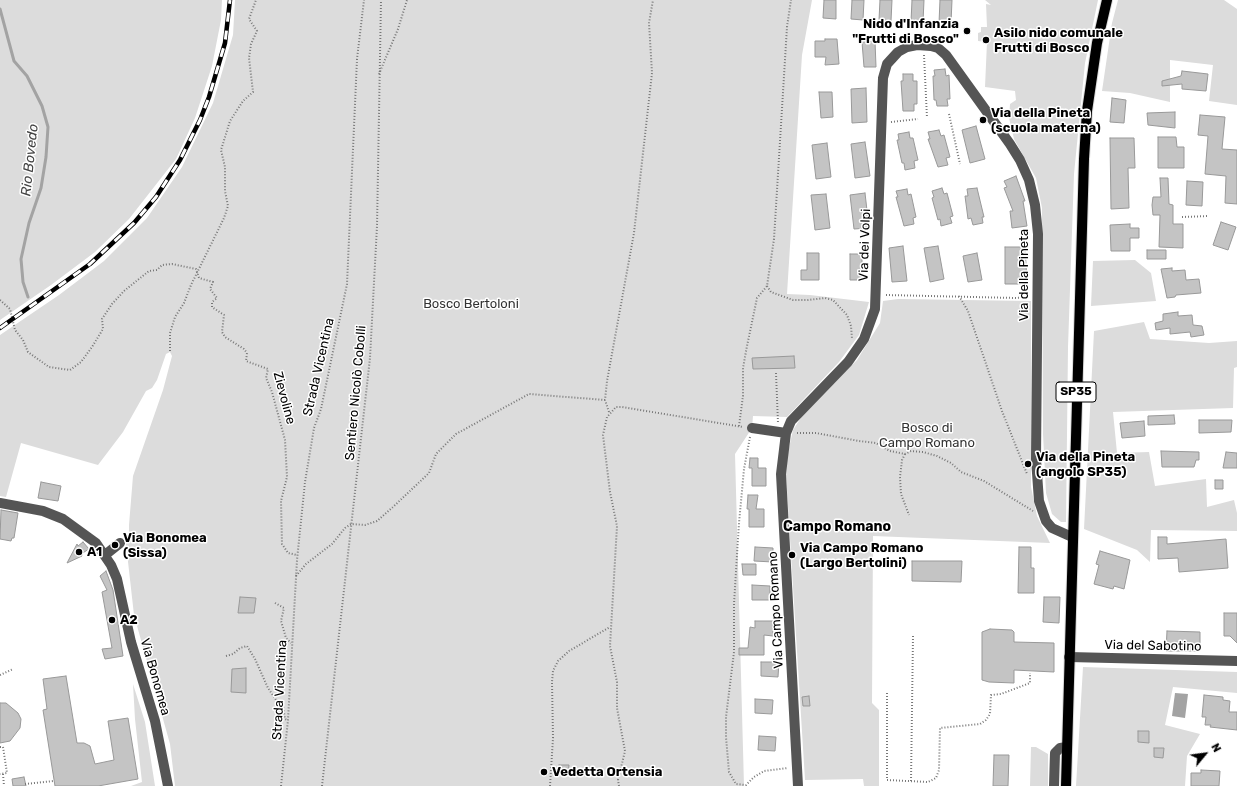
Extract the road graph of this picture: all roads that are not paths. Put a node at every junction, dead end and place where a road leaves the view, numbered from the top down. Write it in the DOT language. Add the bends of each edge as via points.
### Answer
graph roads {
  1 [pos="1107,0"];
  2 [pos="920,45"];
  3 [pos="752,428"];
  4 [pos="783,432"];
  5 [pos="0,503"];
  6 [pos="1072,537"];
  7 [pos="120,543"];
  8 [pos="105,555"];
  9 [pos="1069,657"];
  10 [pos="1237,661"];
  11 [pos="1067,747"];
  12 [pos="168,786"];
  13 [pos="798,786"];
  14 [pos="1054,786"];
  15 [pos="1066,786"];
  1 -- 6 [label="main road, SP35" via="1097,43 1088,103 1084,159"];
  2 -- 4 [label="street, Via dei Volpi" via="898,52 887,64 882,78 877,297 870,324 856,352"];
  2 -- 6 [label="street, Via della Pineta" via="938,48 953,63 1010,144 1025,170 1033,193 1037,217 1037,483 1042,512 1052,528"];
  3 -- 4 [label="street"];
  4 -- 13 [label="street, Via Campo Romano" via="781,474"];
  5 -- 8 [label="street, Via Bonomea" via="54,514 88,536"];
  6 -- 9 [label="main road, SP35"];
  7 -- 8 [label="street"];
  8 -- 12 [label="street, Via Bonomea" via="117,579 131,642 160,743"];
  9 -- 10 [label="street, Via del Sabotino"];
  9 -- 11 [label="main road, SP35"];
  11 -- 14 [label="street" via="1060,748 1055,753"];
  11 -- 15 [label="main road, SP35"];
}
